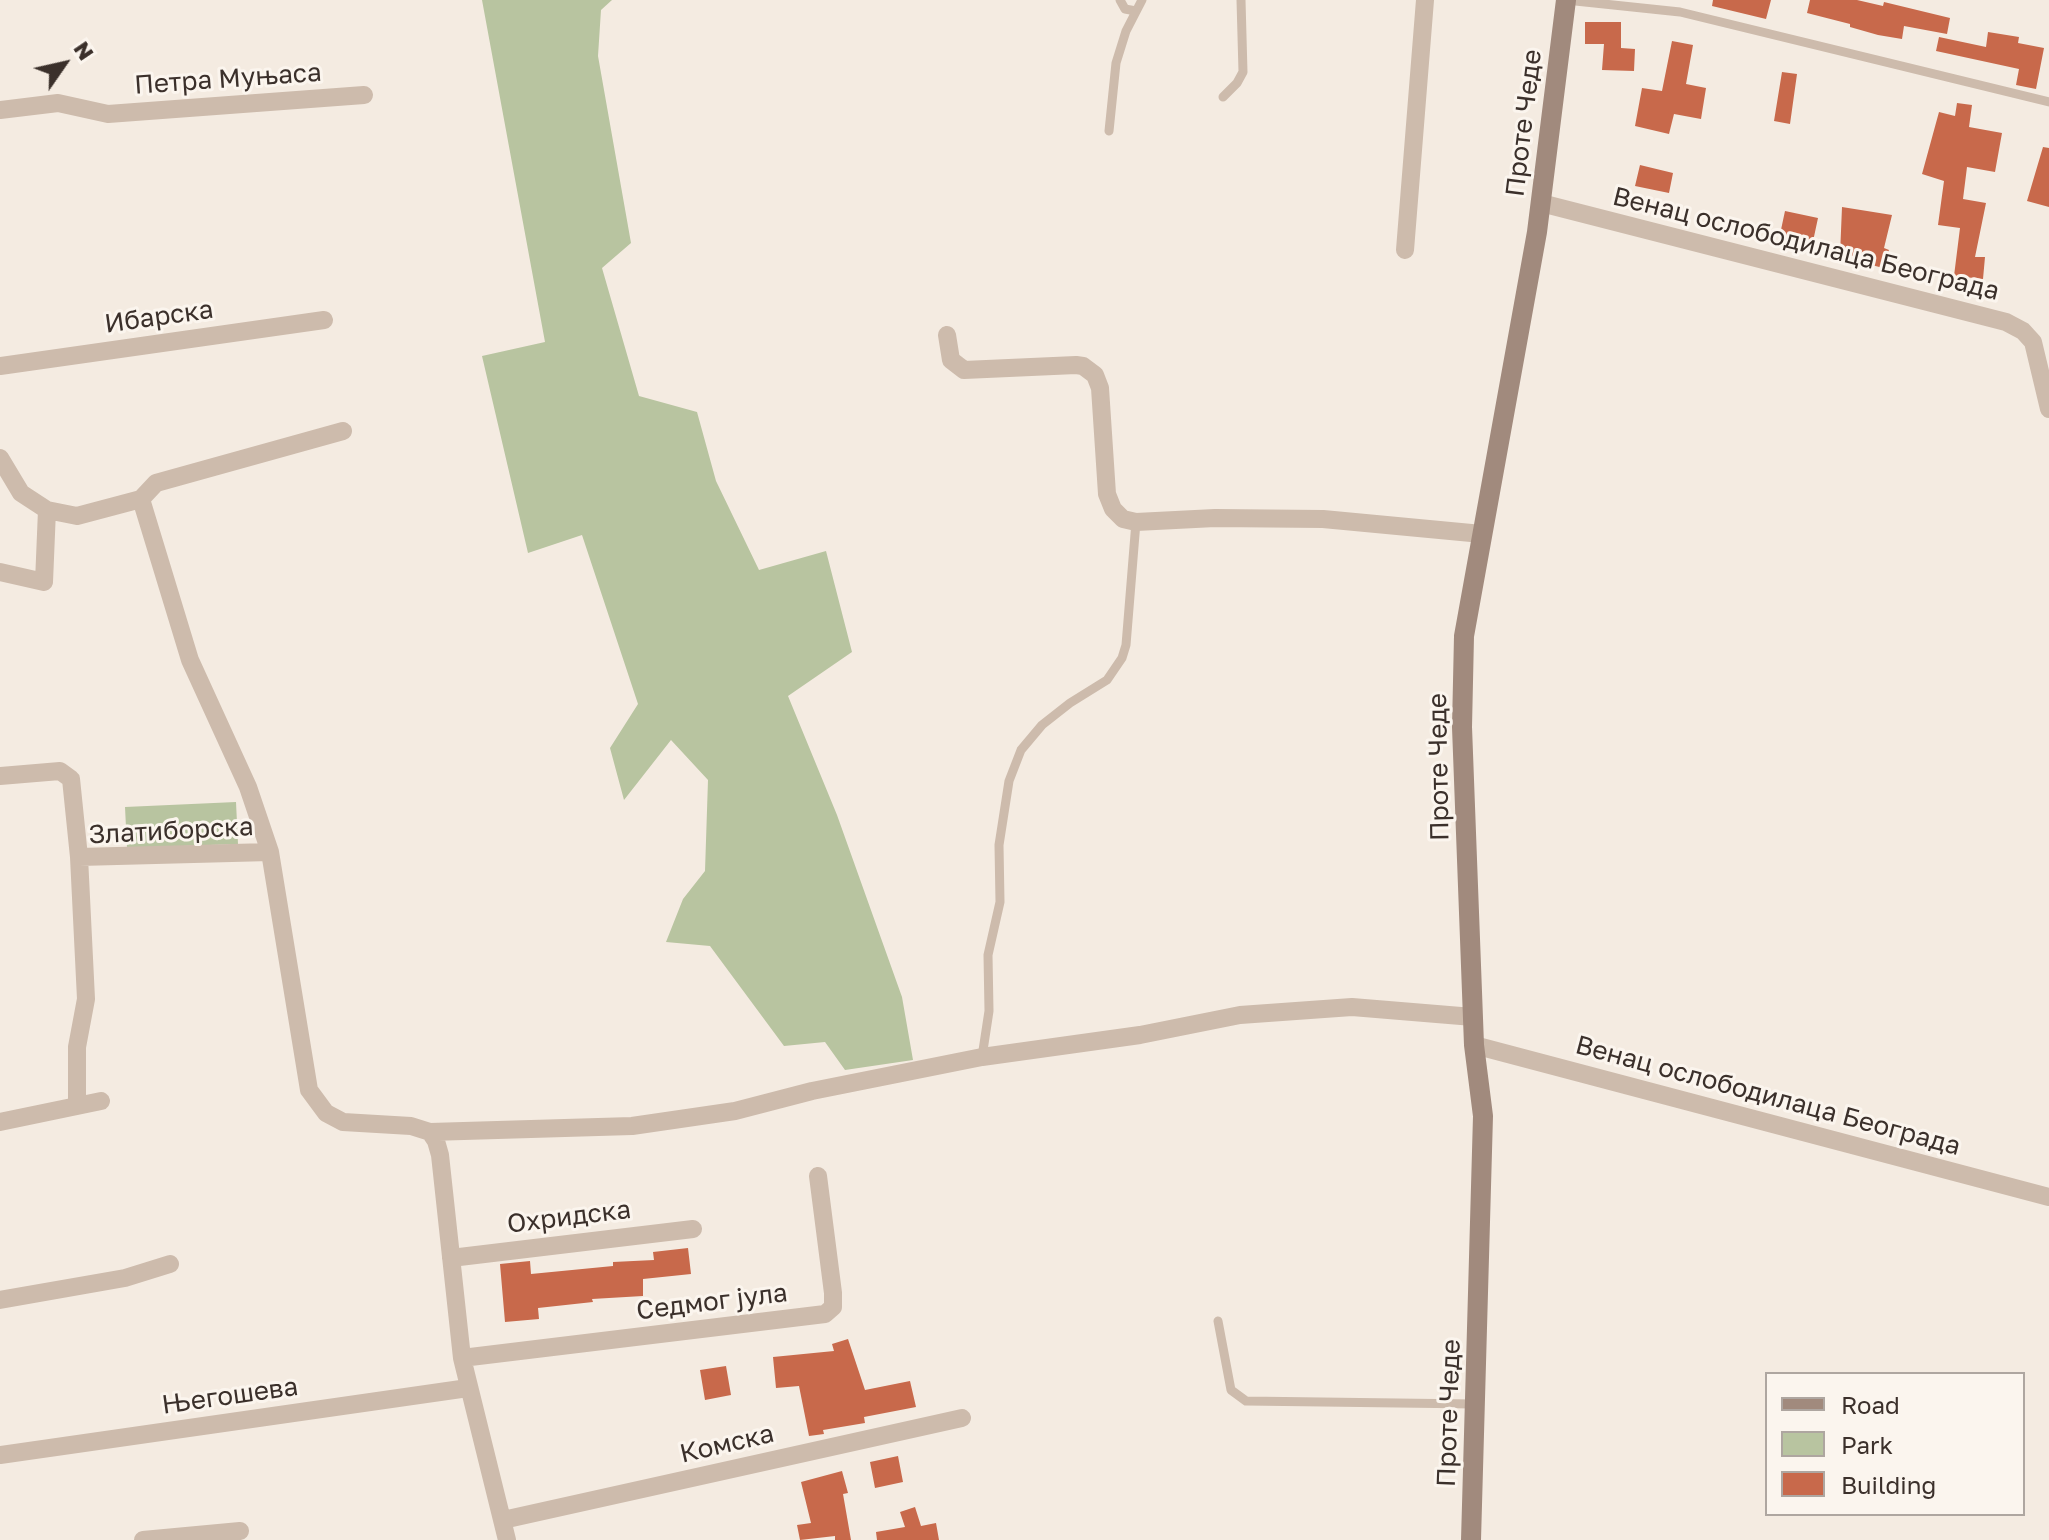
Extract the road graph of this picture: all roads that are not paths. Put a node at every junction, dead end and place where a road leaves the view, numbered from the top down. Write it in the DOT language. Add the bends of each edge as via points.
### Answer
graph roads {
  1 [pos="1120,0"];
  2 [pos="1142,0"];
  3 [pos="1241,0"];
  4 [pos="1425,0"];
  5 [pos="1566,0"];
  6 [pos="1136,11"];
  7 [pos="364,95"];
  8 [pos="1223,97"];
  9 [pos="2049,102"];
  10 [pos="0,110"];
  11 [pos="1109,131"];
  12 [pos="1541,203"];
  13 [pos="1405,250"];
  14 [pos="324,320"];
  15 [pos="947,335"];
  16 [pos="0,366"];
  17 [pos="2044,373"];
  18 [pos="2049,409"];
  19 [pos="343,431"];
  20 [pos="0,458"];
  21 [pos="141,499"];
  22 [pos="47,510"];
  23 [pos="1136,522"];
  24 [pos="1482,534"];
  25 [pos="0,572"];
  26 [pos="0,776"];
  27 [pos="270,852"];
  28 [pos="79,857"];
  29 [pos="1473,1017"];
  30 [pos="1474,1045"];
  31 [pos="982,1057"];
  32 [pos="101,1101"];
  33 [pos="77,1104"];
  34 [pos="0,1122"];
  35 [pos="430,1132"];
  36 [pos="818,1176"];
  37 [pos="2049,1197"];
  38 [pos="693,1229"];
  39 [pos="451,1258"];
  40 [pos="170,1264"];
  41 [pos="0,1300"];
  42 [pos="1218,1321"];
  43 [pos="462,1358"];
  44 [pos="468,1388"];
  45 [pos="1475,1404"];
  46 [pos="962,1418"];
  47 [pos="0,1455"];
  48 [pos="503,1520"];
  49 [pos="240,1531"];
  50 [pos="143,1540"];
  51 [pos="507,1540"];
  52 [pos="1471,1540"];
  1 -- 6 [label="lane" via="1125,9"];
  2 -- 6 [label="lane"];
  3 -- 8 [label="lane" via="1243,72"];
  4 -- 13 [label="street"];
  5 -- 9 [label="lane" via="1680,12"];
  5 -- 12 [label="street, Проте Чеде"];
  6 -- 11 [label="lane" via="1116,63"];
  7 -- 10 [label="street, Петра Муњаса" via="108,114 58,103"];
  12 -- 17 [label="street, Венац ослободилаца Београда" via="2006,322 2033,342"];
  12 -- 24 [label="street, Проте Чеде"];
  14 -- 16 [label="street, Ибарска"];
  15 -- 23 [label="street" via="951,360 964,370 1076,365 1095,375 1107,494 1123,519"];
  17 -- 18 [label="street, Венац ослободилаца Београда"];
  19 -- 21 [label="street" via="156,483"];
  20 -- 22 [label="street" via="21,493"];
  21 -- 22 [label="street" via="77,516"];
  21 -- 27 [label="street" via="190,660 248,787"];
  22 -- 25 [label="street" via="44,582"];
  23 -- 24 [label="street" via="1323,519"];
  23 -- 31 [label="lane" via="1122,658 1107,680 1042,725 1021,750 1009,781"];
  24 -- 29 [label="street, Проте Чеде" via="1464,636 1462,727"];
  26 -- 28 [label="street" via="60,771 71,779"];
  27 -- 28 [label="street, Златиборска"];
  27 -- 35 [label="street" via="309,1090 326,1113 343,1122"];
  28 -- 33 [label="street, Златиборска" via="86,999 77,1047"];
  29 -- 30 [label="street, Проте Чеде"];
  29 -- 31 [label="street" via="1352,1007 1309,1009 1240,1015"];
  30 -- 37 [label="street, Венац ослободилаца Београда"];
  30 -- 45 [label="street, Проте Чеде" via="1483,1116"];
  31 -- 35 [label="street" via="735,1111 632,1126"];
  32 -- 33 [label="street"];
  33 -- 34 [label="street"];
  35 -- 39 [label="street" via="440,1155"];
  36 -- 43 [label="street, Седмог јула" via="833,1293 833,1307 825,1314"];
  38 -- 39 [label="street, Охридска"];
  39 -- 43 [label="street"];
  40 -- 41 [label="street" via="125,1278"];
  42 -- 45 [label="lane" via="1231,1390 1246,1401"];
  43 -- 44 [label="street"];
  44 -- 47 [label="street, Његошева"];
  44 -- 48 [label="street"];
  45 -- 52 [label="street, Проте Чеде"];
  46 -- 48 [label="street, Комска"];
  48 -- 51 [label="street"];
  49 -- 50 [label="street"];
}
